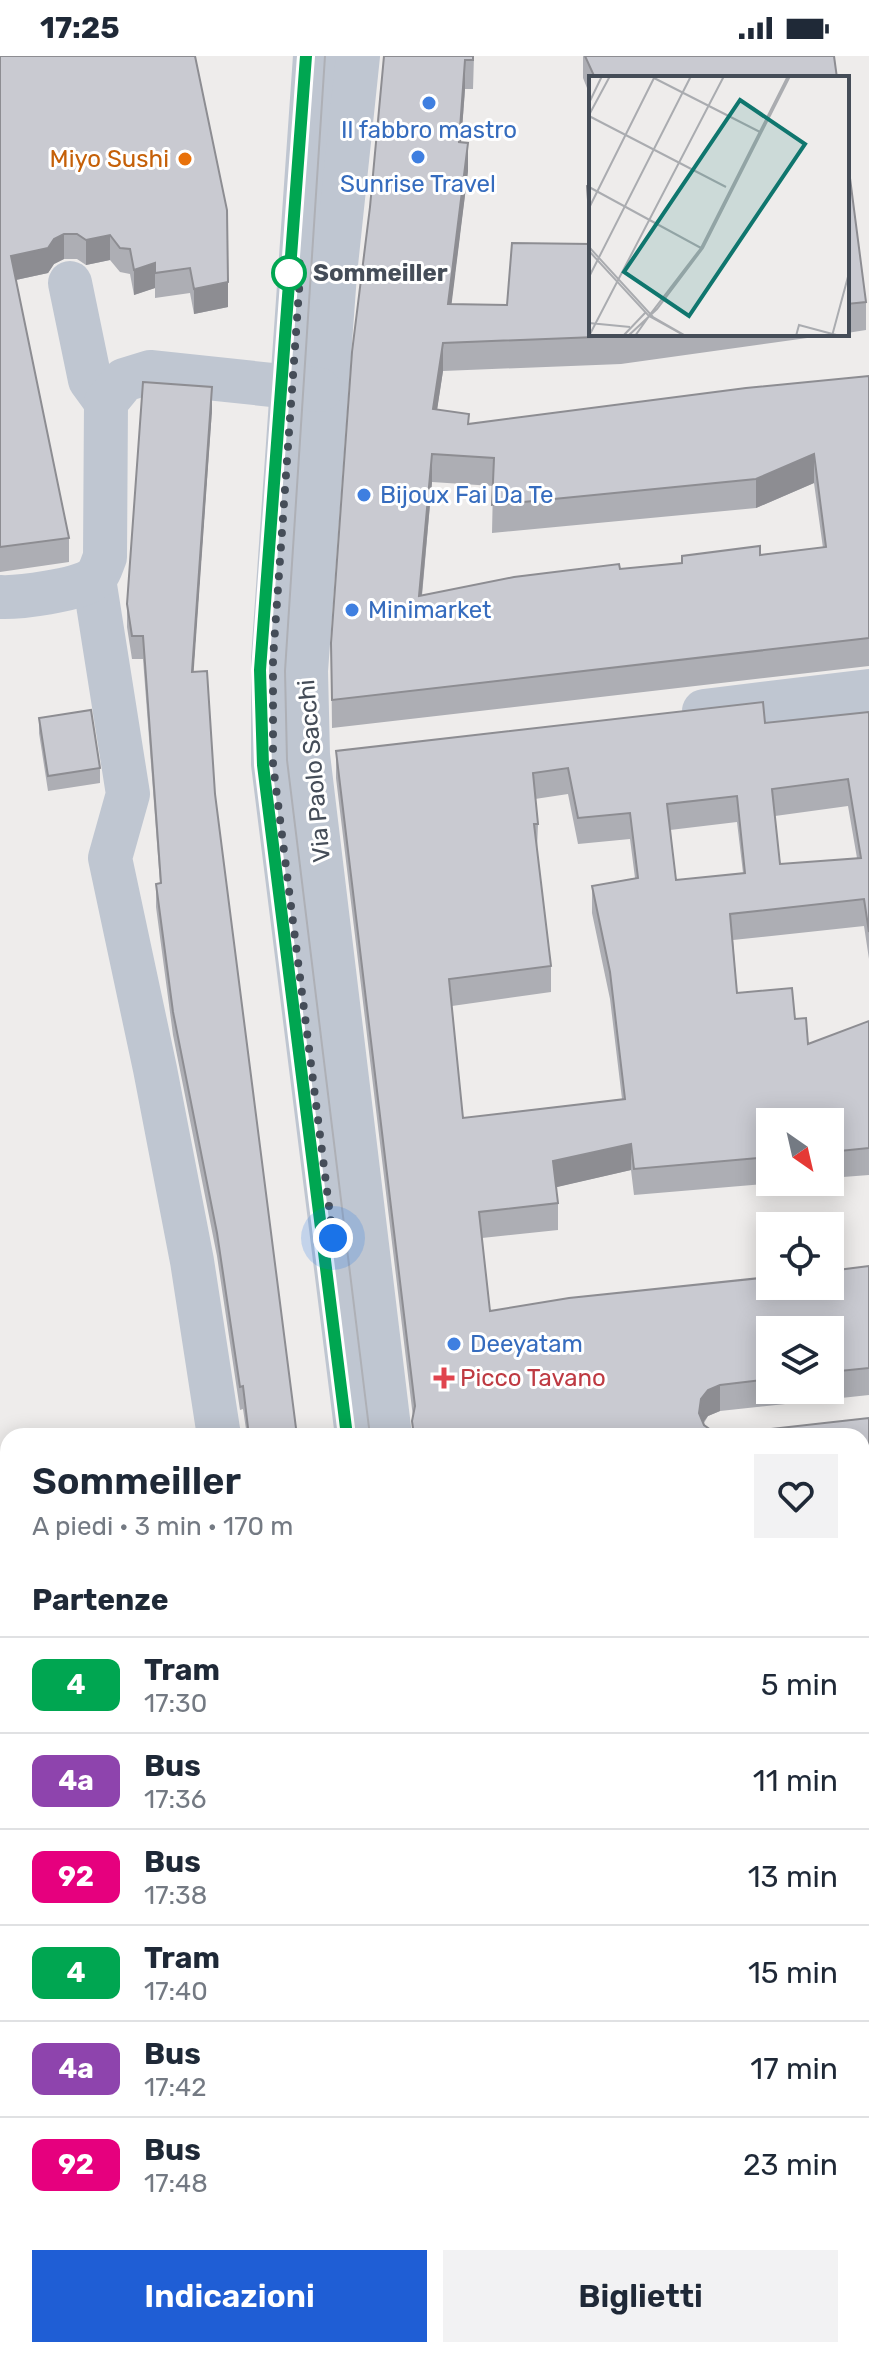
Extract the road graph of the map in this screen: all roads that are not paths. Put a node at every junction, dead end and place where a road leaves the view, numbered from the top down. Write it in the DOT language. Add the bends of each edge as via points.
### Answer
graph roads {
  1 [pos="315,56"];
  2 [pos="358,56"];
  3 [pos="70,283"];
  4 [pos="309,389"];
  5 [pos="106,402"];
  6 [pos="94,579"];
  7 [pos="0,597"];
  8 [pos="869,691"];
  9 [pos="668,715"];
  10 [pos="218,1428"];
  11 [pos="356,1428"];
  12 [pos="389,1428"];
  1 -- 4 [label="street, Via Paolo Sacchi"];
  2 -- 4 [label="street, Via Paolo Sacchi" via="335,274"];
  3 -- 5 [label="street" via="90,380"];
  4 -- 5 [label="street" via="150,372 124,380"];
  4 -- 11 [label="street, Via Paolo Sacchi" via="273,659 273,764"];
  4 -- 12 [label="street, Via Paolo Sacchi" via="306,671 328,754"];
  5 -- 6 [label="street" via="105,557"];
  6 -- 7 [label="street" via="79,586"];
  6 -- 10 [label="street" via="128,794 110,858 192,1261"];
  8 -- 9 [label="street"];
}
